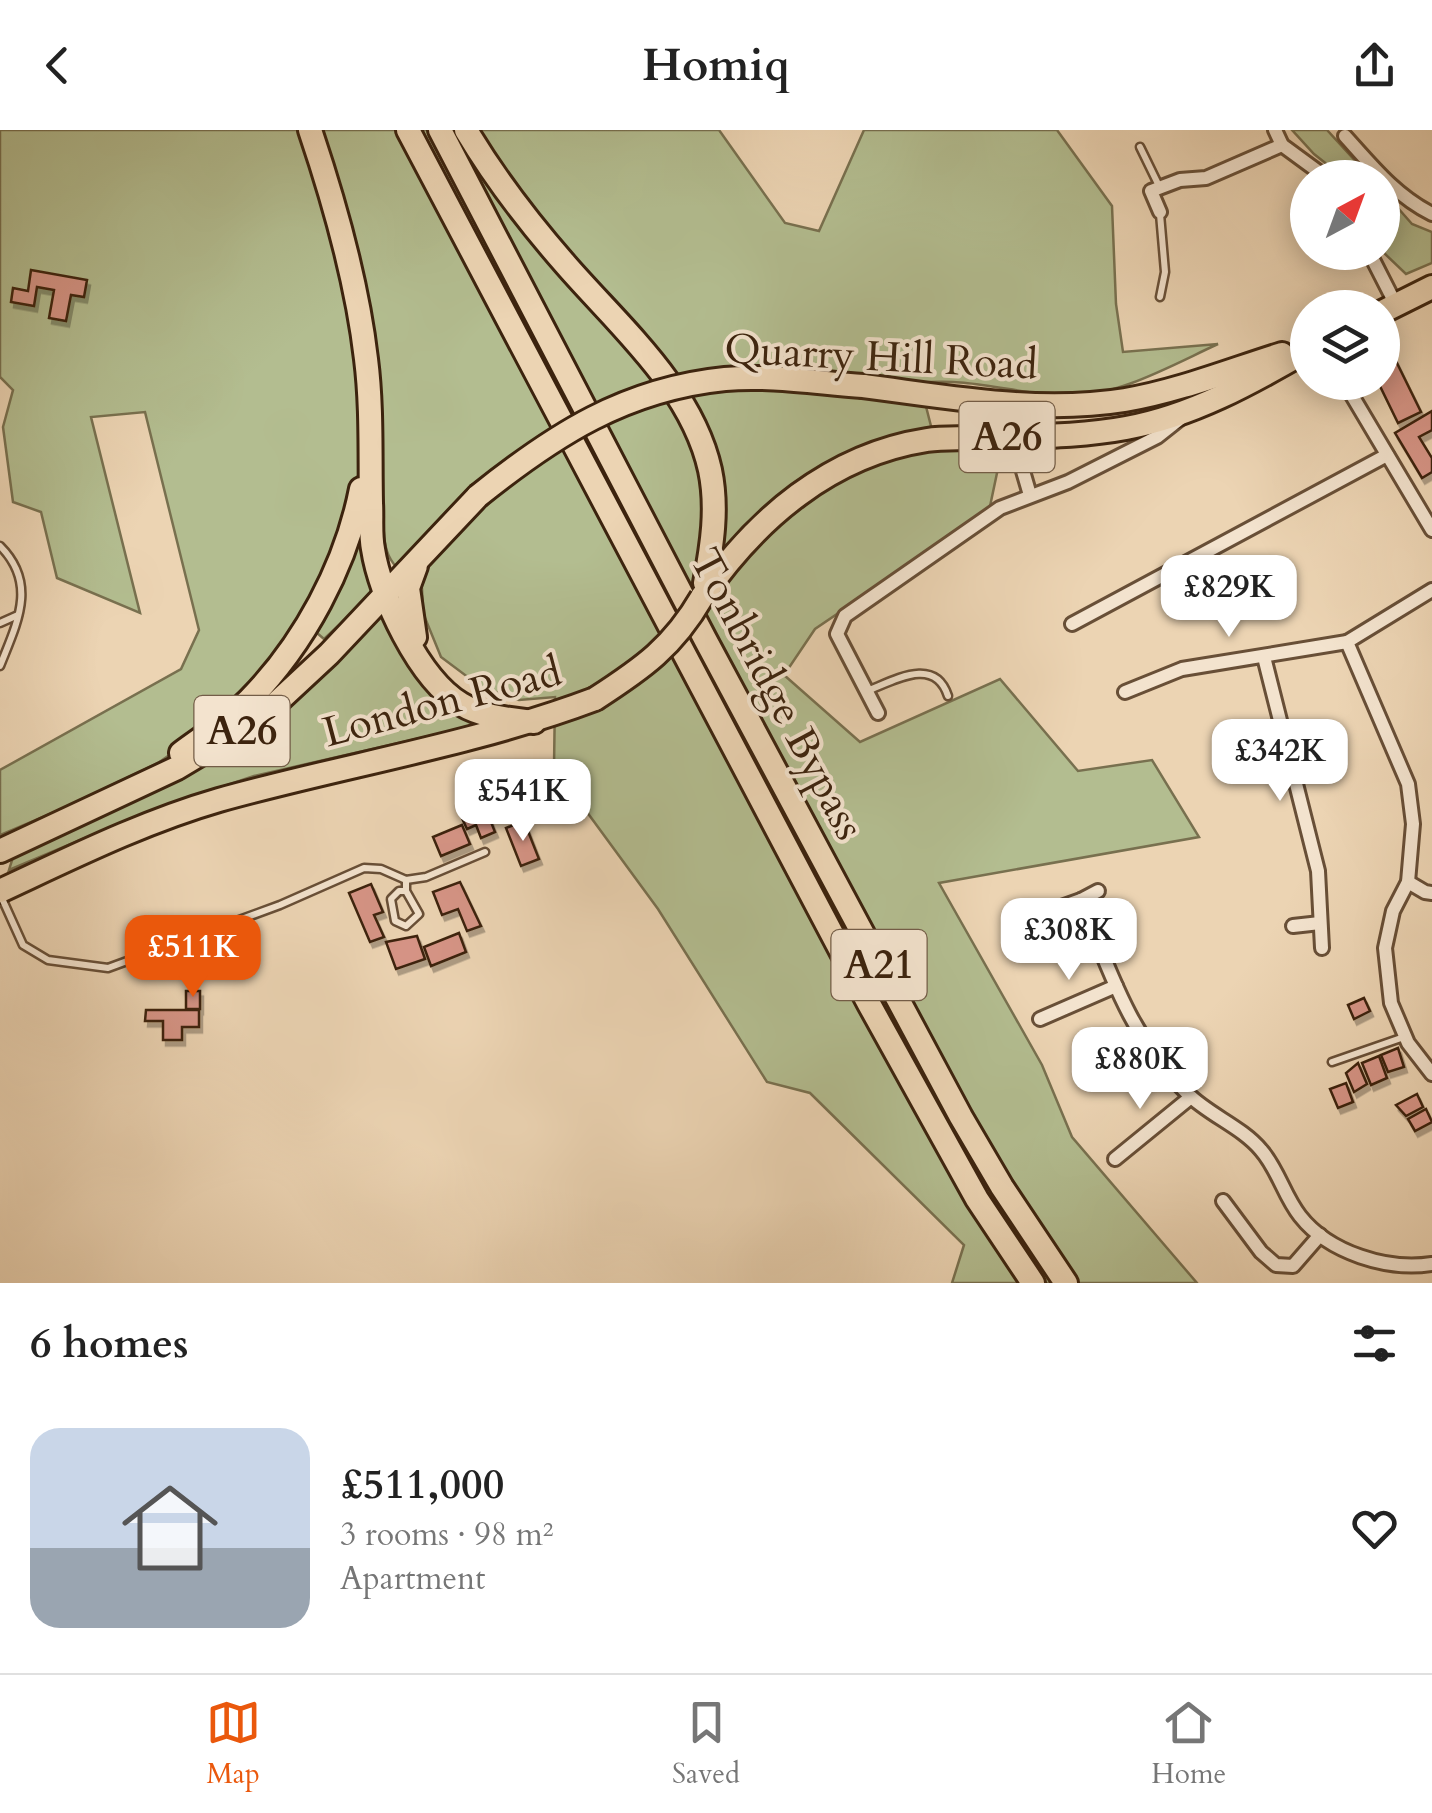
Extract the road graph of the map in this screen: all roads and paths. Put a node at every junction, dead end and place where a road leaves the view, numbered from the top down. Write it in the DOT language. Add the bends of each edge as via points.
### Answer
graph roads {
  1 [pos="310,130"];
  2 [pos="408,130"];
  3 [pos="440,130"];
  4 [pos="466,130"];
  5 [pos="1276,130"];
  6 [pos="1345,136"];
  7 [pos="1282,145"];
  8 [pos="1140,147"];
  9 [pos="1302,160"];
  10 [pos="1159,187"];
  11 [pos="1160,212"];
  12 [pos="1432,214"];
  13 [pos="1432,287"];
  14 [pos="1160,296"];
  15 [pos="1400,303"];
  16 [pos="1290,353"];
  17 [pos="1290,359"];
  18 [pos="1355,400"];
  19 [pos="1011,405"];
  20 [pos="1184,412"];
  21 [pos="1013,437"];
  22 [pos="370,446"];
  23 [pos="1387,455"];
  24 [pos="1030,495"];
  25 [pos="1432,530"];
  26 [pos="0,546"];
  27 [pos="720,554"];
  28 [pos="417,563"];
  29 [pos="1432,590"];
  30 [pos="386,592"];
  31 [pos="18,616"];
  32 [pos="0,623"];
  33 [pos="1072,624"];
  34 [pos="1347,642"];
  35 [pos="1264,657"];
  36 [pos="0,666"];
  37 [pos="424,669"];
  38 [pos="866,692"];
  39 [pos="1126,692"];
  40 [pos="948,696"];
  41 [pos="878,713"];
  42 [pos="534,722"];
  43 [pos="138,785"];
  44 [pos="0,852"];
  45 [pos="485,852"];
  46 [pos="406,880"];
  47 [pos="1408,882"];
  48 [pos="406,891"];
  49 [pos="1098,891"];
  50 [pos="0,892"];
  51 [pos="1432,893"];
  52 [pos="1081,900"];
  53 [pos="1022,921"];
  54 [pos="1320,924"];
  55 [pos="1293,926"];
  56 [pos="1322,948"];
  57 [pos="1116,986"];
  58 [pos="1040,1019"];
  59 [pos="1406,1037"];
  60 [pos="1332,1062"];
  61 [pos="1432,1074"];
  62 [pos="1191,1097"];
  63 [pos="1116,1160"];
  64 [pos="1223,1201"];
  65 [pos="1320,1235"];
  66 [pos="1432,1264"];
  67 [pos="1032,1283"];
  68 [pos="1066,1283"];
  1 -- 22 [label="highway" via="358,306"];
  2 -- 67 [label="highway, Tonbridge Bypass / A21" via="894,1050"];
  3 -- 68 [label="highway, Tonbridge Bypass / A21" via="960,1117"];
  4 -- 27 [label="highway" via="563,262 688,412 710,470"];
  5 -- 7 [label="street"];
  6 -- 12 [label="street" via="1392,187"];
  7 -- 9 [label="street"];
  7 -- 10 [label="street" via="1206,178"];
  8 -- 10 [label="lane"];
  10 -- 11 [label="street" via="1151,190"];
  11 -- 14 [label="lane"];
  13 -- 15 [label="highway"];
  16 -- 19 [label="highway, Quarry Hill Road / A26" via="1126,400"];
  17 -- 20 [label="highway, Quarry Hill Road / A26"];
  18 -- 23 [label="street"];
  19 -- 21 [label="street"];
  19 -- 28 [label="highway, Quarry Hill Road / A26, bridge" via="863,386 726,379 644,396 536,450 478,496"];
  20 -- 21 [label="highway, Quarry Hill Road / A26" via="1088,434"];
  20 -- 24 [label="street, Quarry Hill Road" via="1158,438"];
  21 -- 24 [label="street"];
  21 -- 27 [label="highway, Quarry Hill Road / A26" via="927,440 854,461 806,488"];
  22 -- 30 [label="highway" via="373,550"];
  22 -- 43 [label="highway" via="350,533 299,638 248,701"];
  23 -- 25 [label="street"];
  23 -- 33 [label="street"];
  24 -- 38 [label="street, Quarry Hill Road" via="1000,508 845,616 837,634"];
  26 -- 31 [label="lane" via="16,561 23,594"];
  27 -- 42 [label="highway, London Road / A26, bridge" via="702,597 660,655 595,698"];
  28 -- 30 [label="highway, Quarry Hill Road / A26"];
  28 -- 37 [label="highway" via="408,588 409,614"];
  29 -- 34 [label="street"];
  30 -- 37 [label="highway"];
  30 -- 43 [label="highway, Quarry Hill Road / A26" via="260,719"];
  31 -- 32 [label="lane"];
  31 -- 36 [label="lane"];
  34 -- 35 [label="street"];
  34 -- 47 [label="street" via="1408,784"];
  35 -- 39 [label="street" via="1182,668"];
  35 -- 54 [label="street" via="1318,871"];
  37 -- 42 [label="highway" via="462,705"];
  38 -- 40 [label="lane" via="925,674 935,675"];
  38 -- 41 [label="street, Quarry Hill Road"];
  42 -- 50 [label="highway, London Road / A26" via="214,801 98,844"];
  43 -- 44 [label="highway, Quarry Hill Road / A26"];
  45 -- 46 [label="lane"];
  46 -- 48 [label="lane"];
  46 -- 50 [label="lane" via="364,868 108,968 48,960 22,945"];
  47 -- 51 [label="street"];
  47 -- 59 [label="street" via="1393,911 1386,948 1391,1003"];
  48 -- 48 [label="lane" via="419,914 406,926 391,910 391,899"];
  49 -- 52 [label="street"];
  52 -- 53 [label="street"];
  52 -- 57 [label="street"];
  54 -- 55 [label="street"];
  54 -- 56 [label="street"];
  57 -- 58 [label="street"];
  57 -- 62 [label="street" via="1151,1054"];
  59 -- 60 [label="lane"];
  59 -- 61 [label="street"];
  62 -- 63 [label="street"];
  62 -- 65 [label="street" via="1260,1148 1299,1216"];
  64 -- 65 [label="street" via="1276,1265 1293,1266"];
  65 -- 66 [label="street" via="1380,1264"];
}
